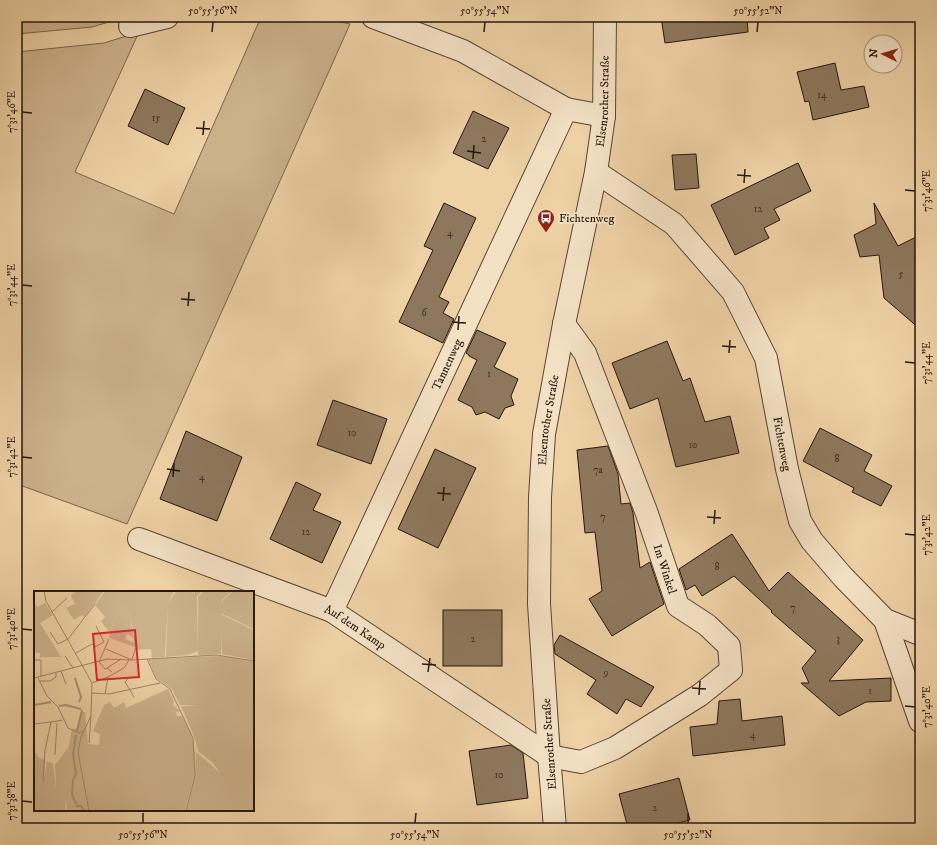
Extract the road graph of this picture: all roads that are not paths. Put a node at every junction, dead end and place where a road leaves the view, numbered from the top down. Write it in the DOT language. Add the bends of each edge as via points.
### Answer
graph roads {
  1 [pos="167,17"];
  2 [pos="373,17"];
  3 [pos="605,17"];
  4 [pos="130,26"];
  5 [pos="566,109"];
  6 [pos="604,116"];
  7 [pos="596,172"];
  8 [pos="564,324"];
  9 [pos="139,539"];
  10 [pos="332,611"];
  11 [pos="885,620"];
  12 [pos="920,634"];
  13 [pos="920,721"];
  14 [pos="549,756"];
  15 [pos="556,828"];
  1 -- 4 [label="street"];
  2 -- 5 [label="street" via="463,51"];
  3 -- 6 [label="street, Elsenrother Straße"];
  5 -- 6 [label="street"];
  5 -- 10 [label="street, Tannenweg"];
  6 -- 7 [label="street, Elsenrother Straße"];
  7 -- 8 [label="street, Elsenrother Straße"];
  7 -- 11 [label="street, Fichtenweg" via="674,224 733,292 766,358 787,469 800,521 812,541"];
  8 -- 14 [label="street, Elsenrother Straße" via="544,434 540,497 539,604"];
  8 -- 14 [label="street, Im Winkel" via="586,353 646,511 678,606 707,625 730,646 731,670 700,695 615,748 581,762"];
  9 -- 10 [label="street, Auf dem Kamp"];
  10 -- 14 [label="street, Auf dem Kamp"];
  11 -- 12 [label="street, Fichtenweg"];
  11 -- 13 [label="street"];
  14 -- 15 [label="street, Elsenrother Straße"];
}
